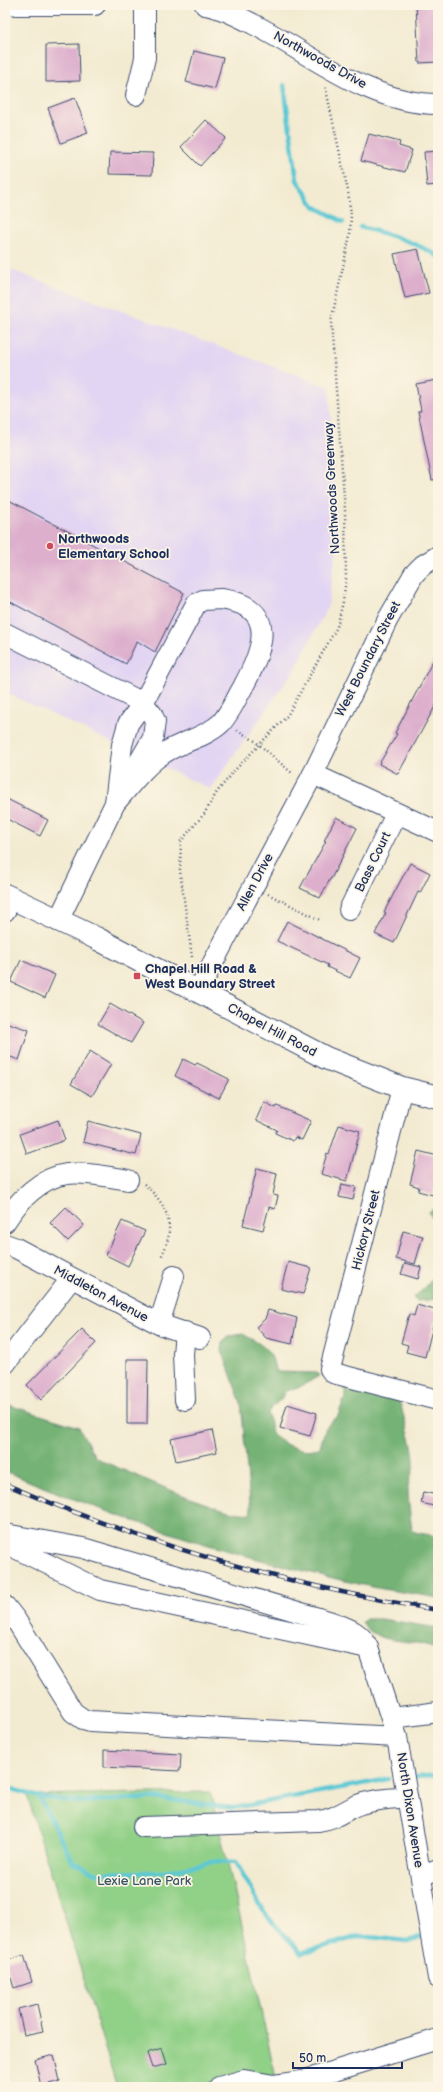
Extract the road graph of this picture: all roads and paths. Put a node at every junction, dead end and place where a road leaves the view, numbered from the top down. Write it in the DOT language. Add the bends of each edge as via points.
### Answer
graph roads {
  1 [pos="16,5"];
  2 [pos="95,5"];
  3 [pos="145,5"];
  4 [pos="205,5"];
  5 [pos="324,84"];
  6 [pos="136,95"];
  7 [pos="438,104"];
  8 [pos="438,556"];
  9 [pos="5,633"];
  10 [pos="143,703"];
  11 [pos="238,731"];
  12 [pos="261,746"];
  13 [pos="293,774"];
  14 [pos="313,774"];
  15 [pos="115,803"];
  16 [pos="396,814"];
  17 [pos="438,832"];
  18 [pos="265,893"];
  19 [pos="7,902"];
  20 [pos="349,910"];
  21 [pos="320,920"];
  22 [pos="58,921"];
  23 [pos="192,957"];
  24 [pos="198,991"];
  25 [pos="402,1088"];
  26 [pos="438,1097"];
  27 [pos="128,1180"];
  28 [pos="5,1222"];
  29 [pos="5,1244"];
  30 [pos="161,1257"];
  31 [pos="174,1276"];
  32 [pos="71,1279"];
  33 [pos="159,1324"];
  34 [pos="5,1364"];
  35 [pos="185,1400"];
  36 [pos="438,1400"];
  37 [pos="5,1534"];
  38 [pos="5,1543"];
  39 [pos="5,1606"];
  40 [pos="368,1648"];
  41 [pos="438,1712"];
  42 [pos="392,1718"];
  43 [pos="397,1737"];
  44 [pos="407,1797"];
  45 [pos="143,1827"];
  46 [pos="429,1872"];
  47 [pos="438,1978"];
  48 [pos="438,2039"];
  49 [pos="219,2087"];
  1 -- 2 [label="street"];
  3 -- 6 [label="street" via="145,58"];
  4 -- 7 [label="street, Northwoods Drive" via="232,14 279,37 338,73 374,90 412,102"];
  5 -- 12 [label="path, Northwoods Greenway" via="351,214 350,235 331,322 343,474 346,579 337,627 287,716"];
  8 -- 14 [label="street, West Boundary Street" via="423,565 404,588 361,670"];
  9 -- 10 [label="street"];
  10 -- 15 [label="street" via="124,734"];
  10 -- 15 [label="street" via="155,721 153,738"];
  10 -- 15 [label="street" via="196,604 200,601 221,599 240,603 255,615 262,633 260,652 229,712 212,730 156,758"];
  11 -- 12 [label="path"];
  12 -- 13 [label="path"];
  12 -- 23 [label="path, Northwoods Greenway" via="234,771 204,814 181,840 180,871"];
  14 -- 16 [label="street"];
  14 -- 24 [label="street, Allen Drive"];
  15 -- 22 [label="street"];
  16 -- 17 [label="street"];
  16 -- 20 [label="street, Bass Court"];
  18 -- 21 [label="path"];
  19 -- 22 [label="main road, Chapel Hill Road"];
  22 -- 24 [label="main road, Chapel Hill Road"];
  24 -- 25 [label="main road, Chapel Hill Road" via="326,1058"];
  25 -- 26 [label="main road, Chapel Hill Road"];
  25 -- 36 [label="street, Hickory Street" via="331,1372"];
  27 -- 28 [label="street" via="78,1174 54,1177 15,1206"];
  27 -- 30 [label="path" via="142,1182 164,1206 169,1229"];
  29 -- 32 [label="street, Middleton Avenue"];
  31 -- 33 [label="street"];
  32 -- 33 [label="street, Middleton Avenue"];
  32 -- 34 [label="street"];
  33 -- 35 [label="street, Middleton Avenue" via="193,1335 183,1354"];
  37 -- 40 [label="street, North Dixon Avenue" via="82,1548 332,1622 359,1634"];
  38 -- 40 [label="street" via="100,1590"];
  39 -- 43 [label="street" via="73,1712 83,1719"];
  40 -- 42 [label="street, North Dixon Avenue"];
  41 -- 42 [label="street"];
  42 -- 43 [label="street, North Dixon Avenue"];
  43 -- 44 [label="street, North Dixon Avenue"];
  44 -- 45 [label="street" via="355,1806 332,1819 318,1822"];
  44 -- 46 [label="street, North Dixon Avenue"];
  46 -- 47 [label="street, North Dixon Avenue"];
  48 -- 49 [label="street" via="302,2081 274,2085 244,2080"];
}
